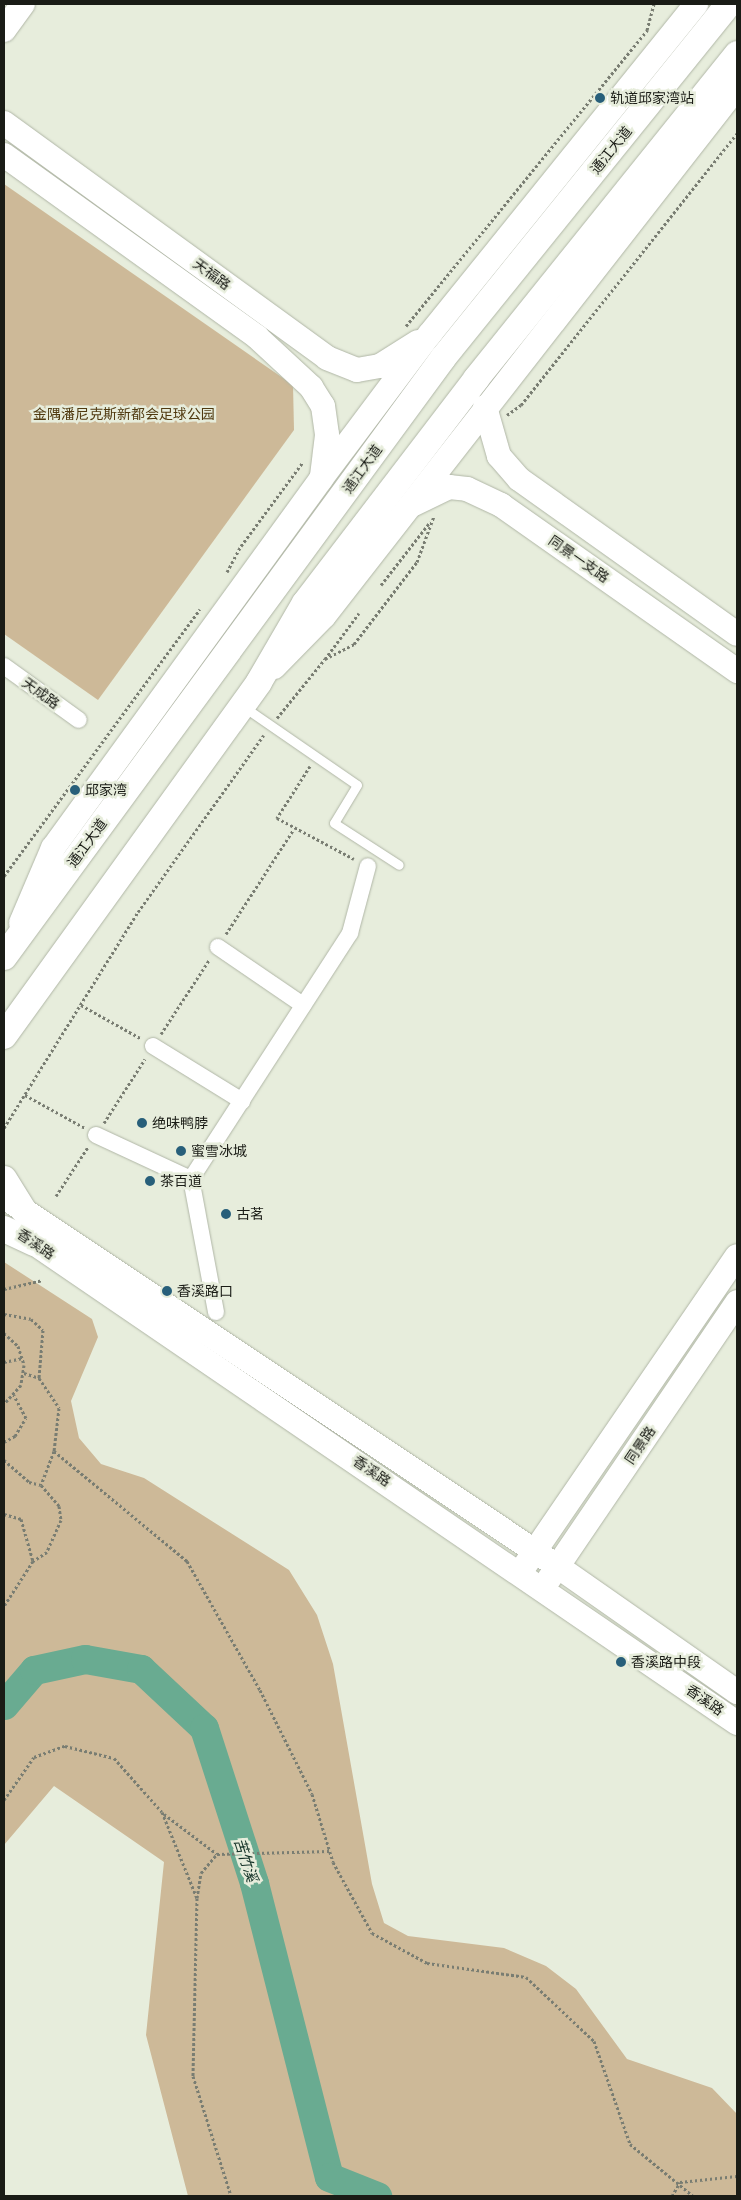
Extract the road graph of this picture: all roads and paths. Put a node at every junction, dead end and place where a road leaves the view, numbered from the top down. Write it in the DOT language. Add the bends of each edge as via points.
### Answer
graph roads {
  1 [pos="23,4"];
  2 [pos="696,4"];
  3 [pos="729,4"];
  4 [pos="4,30"];
  5 [pos="737,54"];
  6 [pos="737,87"];
  7 [pos="4,123"];
  8 [pos="737,133"];
  9 [pos="4,156"];
  10 [pos="430,334"];
  11 [pos="486,418"];
  12 [pos="321,479"];
  13 [pos="449,487"];
  14 [pos="410,506"];
  15 [pos="432,520"];
  16 [pos="381,585"];
  17 [pos="359,613"];
  18 [pos="737,634"];
  19 [pos="324,659"];
  20 [pos="4,666"];
  21 [pos="737,671"];
  22 [pos="259,682"];
  23 [pos="242,706"];
  24 [pos="78,720"];
  25 [pos="271,726"];
  26 [pos="316,757"];
  27 [pos="294,829"];
  28 [pos="399,865"];
  29 [pos="368,866"];
  30 [pos="218,946"];
  31 [pos="8,952"];
  32 [pos="81,1005"];
  33 [pos="303,1005"];
  34 [pos="4,1036"];
  35 [pos="153,1046"];
  36 [pos="25,1095"];
  37 [pos="242,1101"];
  38 [pos="4,1128"];
  39 [pos="96,1135"];
  40 [pos="4,1179"];
  41 [pos="191,1179"];
  42 [pos="56,1196"];
  43 [pos="10,1210"];
  44 [pos="4,1228"];
  45 [pos="34,1243"];
  46 [pos="737,1256"];
  47 [pos="42,1280"];
  48 [pos="4,1289"];
  49 [pos="737,1302"];
  50 [pos="216,1312"];
  51 [pos="4,1314"];
  52 [pos="4,1333"];
  53 [pos="23,1358"];
  54 [pos="4,1362"];
  55 [pos="24,1373"];
  56 [pos="39,1378"];
  57 [pos="14,1395"];
  58 [pos="4,1404"];
  59 [pos="4,1442"];
  60 [pos="54,1451"];
  61 [pos="4,1460"];
  62 [pos="41,1485"];
  63 [pos="4,1514"];
  64 [pos="535,1551"];
  65 [pos="33,1561"];
  66 [pos="557,1566"];
  67 [pos="521,1572"];
  68 [pos="544,1587"];
  69 [pos="4,1606"];
  70 [pos="737,1692"];
  71 [pos="737,1723"];
  72 [pos="4,1800"];
  73 [pos="162,1812"];
  74 [pos="329,1851"];
  75 [pos="217,1854"];
  76 [pos="197,1898"];
  77 [pos="737,2176"];
  78 [pos="680,2182"];
  79 [pos="231,2196"];
  80 [pos="672,2196"];
  81 [pos="693,2196"];
  1 -- 4 [label="street"];
  2 -- 10 [label="street, 通江大道"];
  3 -- 31 [label="main road, 通江大道" via="443,358"];
  5 -- 22 [label="main road" via="476,379 304,603"];
  6 -- 11 [label="street"];
  7 -- 10 [label="street, 天福路" via="327,358 357,370 380,366"];
  8 -- 11 [label="path" via="521,405"];
  9 -- 12 [label="street, 天福路" via="257,337 311,387 323,406 327,435"];
  10 -- 12 [label="street, 通江大道"];
  11 -- 14 [label="street"];
  11 -- 18 [label="street" via="499,456 519,480"];
  12 -- 31 [label="street, 通江大道" via="54,848"];
  13 -- 14 [label="street"];
  13 -- 15 [label="path"];
  13 -- 21 [label="street, 同景一支路" via="467,489 501,504"];
  14 -- 22 [label="street" via="324,616"];
  15 -- 16 [label="path"];
  15 -- 19 [label="path" via="417,562 354,644"];
  17 -- 19 [label="path"];
  19 -- 25 [label="path"];
  20 -- 24 [label="street, 天成路"];
  22 -- 23 [label="main road"];
  23 -- 25 [label="lane"];
  23 -- 34 [label="main road"];
  25 -- 26 [label="lane"];
  25 -- 32 [label="path" via="138,912"];
  26 -- 27 [label="path" via="277,818"];
  26 -- 28 [label="lane" via="357,785 334,822"];
  27 -- 29 [label="path"];
  27 -- 30 [label="path"];
  29 -- 33 [label="street" via="350,933"];
  30 -- 33 [label="street"];
  30 -- 35 [label="path"];
  32 -- 35 [label="path"];
  32 -- 36 [label="path"];
  33 -- 37 [label="street"];
  35 -- 37 [label="street"];
  35 -- 39 [label="path"];
  36 -- 38 [label="path"];
  36 -- 39 [label="path"];
  37 -- 41 [label="street"];
  39 -- 41 [label="street"];
  39 -- 42 [label="path"];
  40 -- 43 [label="main road"];
  41 -- 50 [label="street"];
  43 -- 45 [label="street, 香溪路"];
  43 -- 64 [label="street, 香溪路"];
  44 -- 45 [label="main road"];
  45 -- 67 [label="street, 香溪路"];
  46 -- 64 [label="street"];
  47 -- 48 [label="path"];
  49 -- 66 [label="street, 同景路"];
  51 -- 56 [label="path" via="30,1319 43,1330"];
  52 -- 53 [label="path"];
  53 -- 54 [label="path"];
  53 -- 55 [label="path"];
  55 -- 56 [label="path"];
  55 -- 57 [label="path"];
  56 -- 60 [label="path" via="59,1408"];
  57 -- 58 [label="path"];
  57 -- 59 [label="path" via="26,1418 14,1436"];
  60 -- 62 [label="path"];
  60 -- 74 [label="path" via="187,1561 307,1785"];
  61 -- 62 [label="path" via="29,1482"];
  62 -- 65 [label="path" via="59,1506 61,1520 48,1552"];
  63 -- 65 [label="path" via="20,1519"];
  64 -- 66 [label="street, 香溪路"];
  64 -- 67 [label="street"];
  65 -- 69 [label="path"];
  66 -- 68 [label="street, 同景路"];
  66 -- 70 [label="street, 香溪路"];
  67 -- 68 [label="street, 香溪路"];
  68 -- 71 [label="street, 香溪路"];
  72 -- 73 [label="path" via="34,1757 65,1746 114,1758"];
  73 -- 75 [label="path"];
  73 -- 76 [label="path"];
  74 -- 75 [label="path"];
  74 -- 78 [label="path" via="372,1933 427,1963 526,1977 594,2041 630,2144"];
  75 -- 76 [label="path" via="201,1873"];
  76 -- 79 [label="path" via="193,2076"];
  77 -- 78 [label="path"];
  78 -- 80 [label="path"];
  78 -- 81 [label="path"];
}
